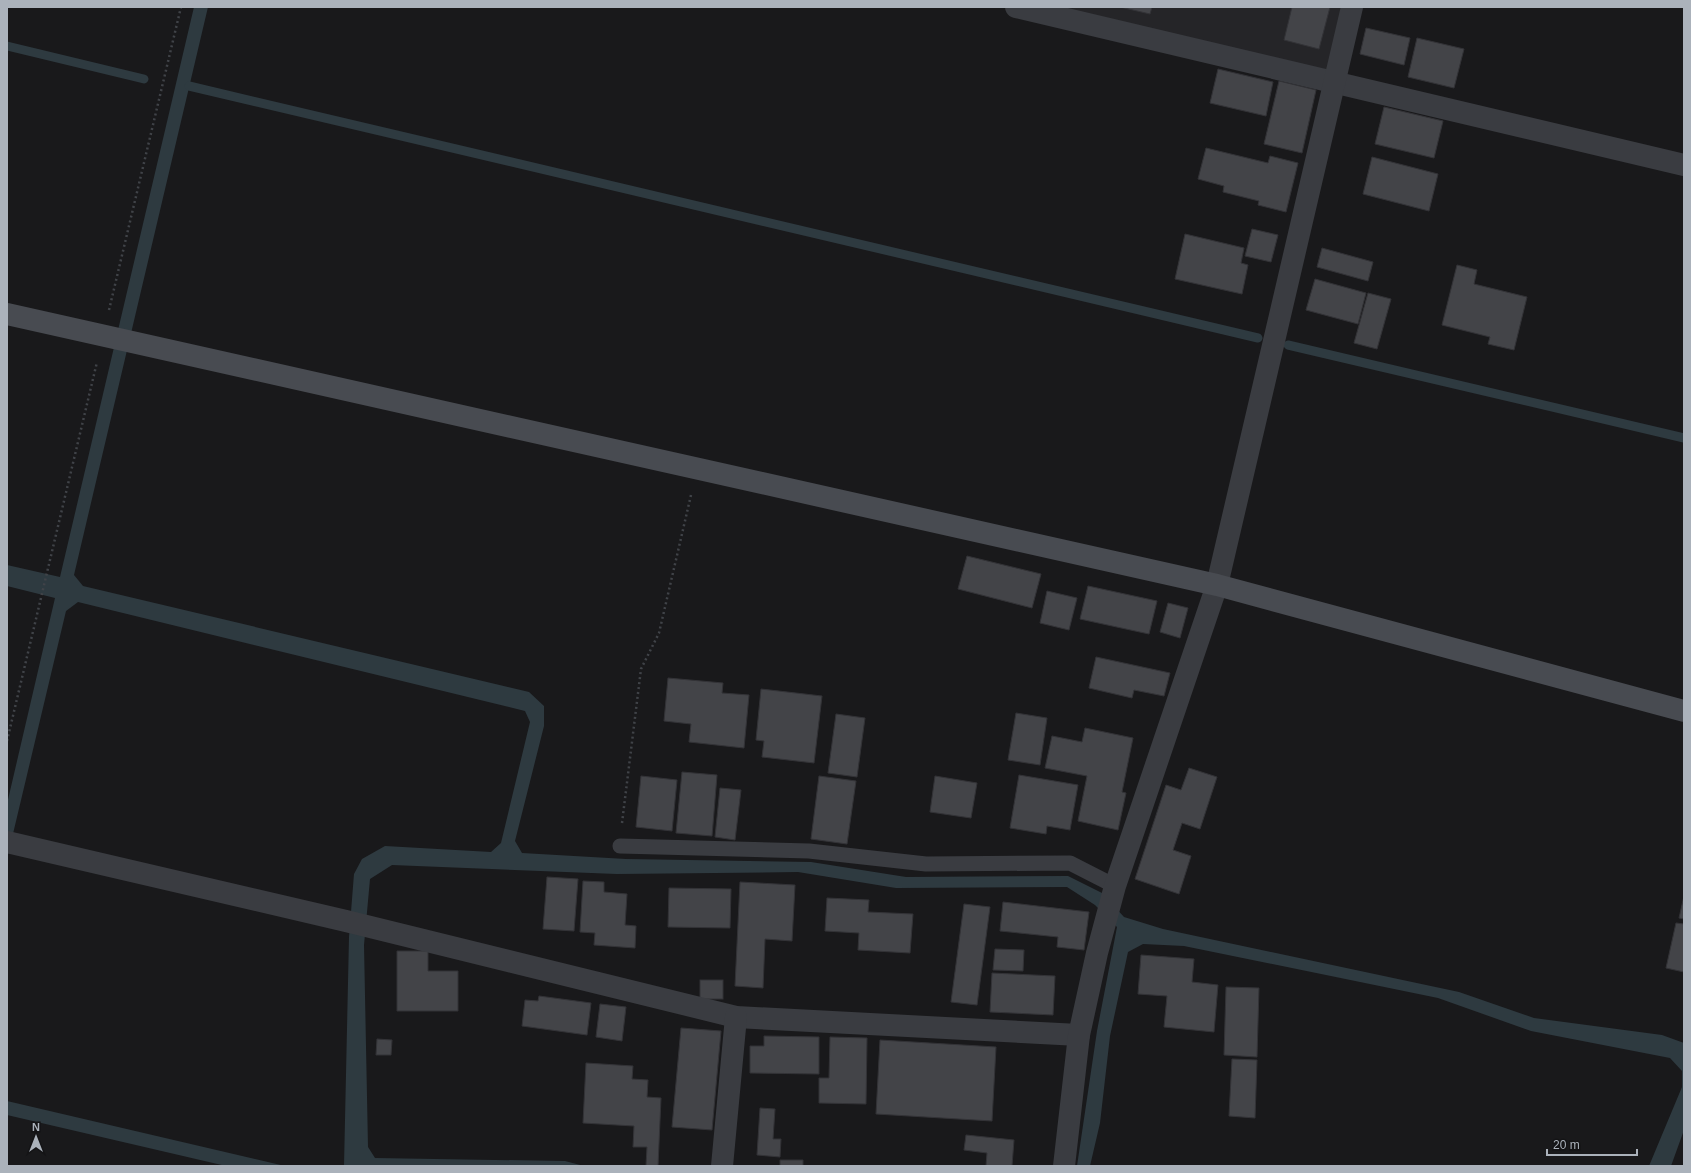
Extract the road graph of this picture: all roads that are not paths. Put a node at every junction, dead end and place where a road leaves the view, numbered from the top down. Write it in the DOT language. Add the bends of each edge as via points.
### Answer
graph roads {
  1 [pos="1016,7"];
  2 [pos="1352,7"];
  3 [pos="1334,82"];
  4 [pos="1684,165"];
  5 [pos="7,314"];
  6 [pos="1217,585"];
  7 [pos="1684,711"];
  8 [pos="11,842"];
  9 [pos="620,846"];
  10 [pos="1114,892"];
  11 [pos="736,1018"];
  12 [pos="1079,1036"];
  13 [pos="722,1166"];
  14 [pos="1064,1166"];
  1 -- 3 [label="street"];
  2 -- 3 [label="street"];
  3 -- 4 [label="street"];
  3 -- 6 [label="street"];
  5 -- 6 [label="street"];
  6 -- 7 [label="street"];
  6 -- 10 [label="street"];
  8 -- 11 [label="street" via="377,928"];
  9 -- 10 [label="lane" via="809,850 926,864 1070,863"];
  10 -- 12 [label="street"];
  11 -- 12 [label="street"];
  11 -- 13 [label="street"];
  12 -- 14 [label="street"];
}
